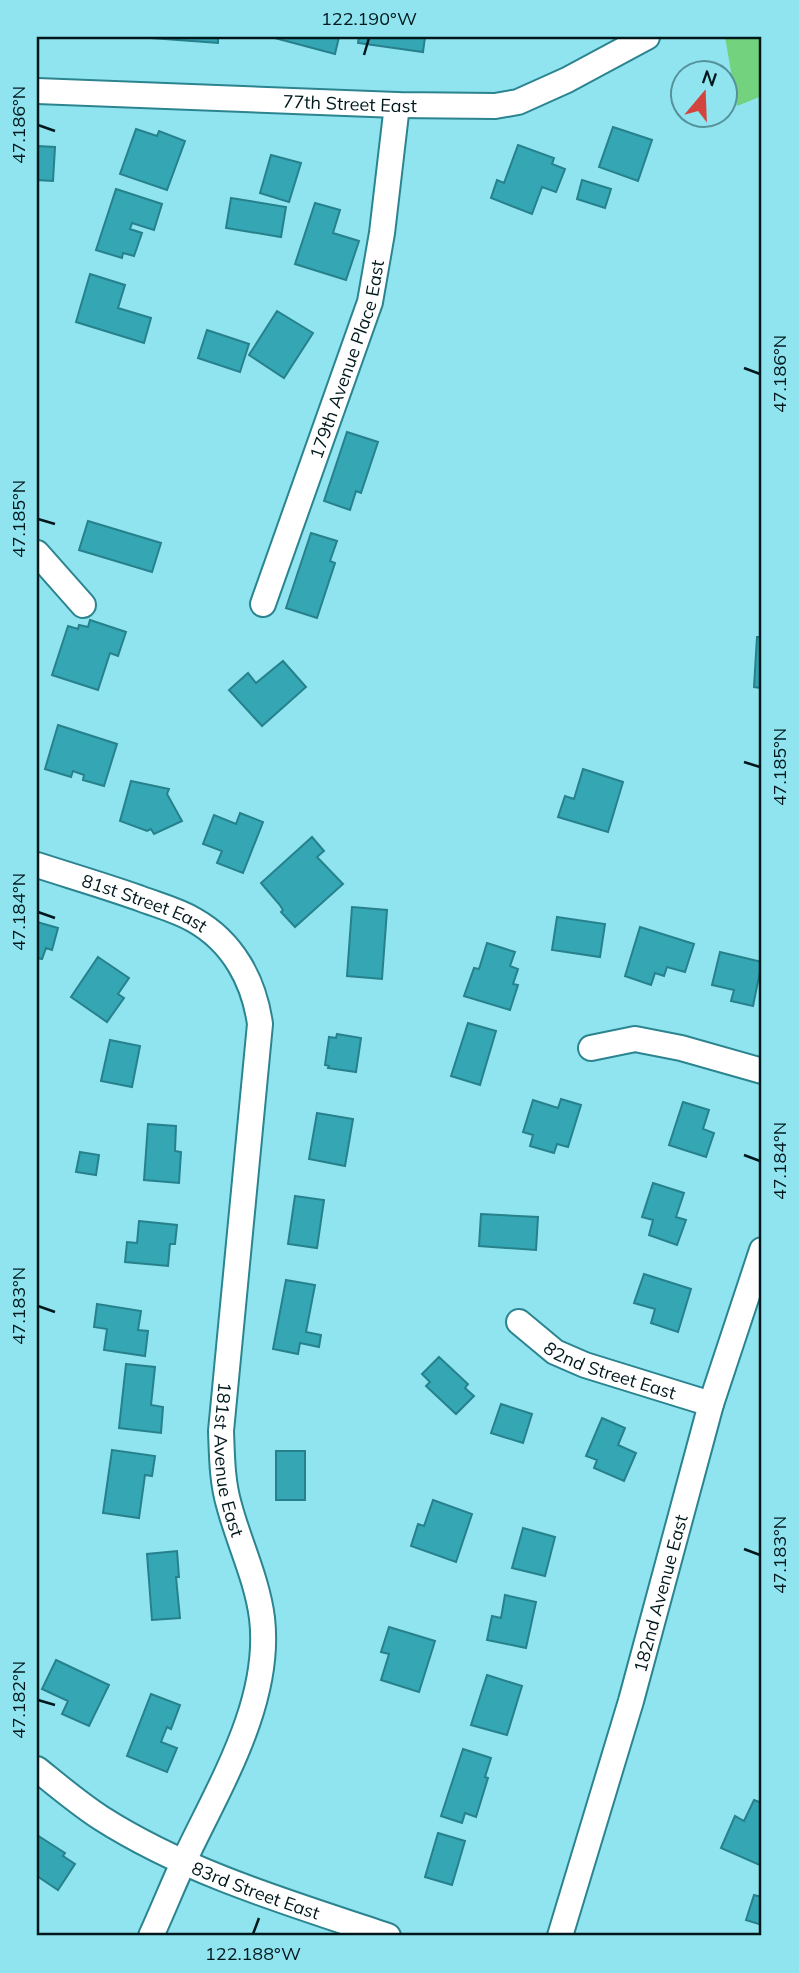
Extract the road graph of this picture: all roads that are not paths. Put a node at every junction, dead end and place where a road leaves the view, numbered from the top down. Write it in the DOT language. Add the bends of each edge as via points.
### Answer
graph roads {
  1 [pos="647,37"];
  2 [pos="37,91"];
  3 [pos="397,105"];
  4 [pos="37,554"];
  5 [pos="262,604"];
  6 [pos="83,605"];
  7 [pos="37,865"];
  8 [pos="237,960"];
  9 [pos="591,1048"];
  10 [pos="762,1071"];
  11 [pos="762,1250"];
  12 [pos="519,1322"];
  13 [pos="711,1404"];
  14 [pos="37,1769"];
  15 [pos="183,1862"];
  16 [pos="151,1936"];
  17 [pos="388,1936"];
  18 [pos="560,1936"];
  1 -- 3 [label="street, 77th Street East" via="518,102 472,107"];
  2 -- 3 [label="street, 77th Street East"];
  3 -- 5 [label="street, 179th Avenue Place East" via="370,302"];
  4 -- 6 [label="street"];
  7 -- 8 [label="street, 81st Street East" via="195,920"];
  8 -- 15 [label="street, 181st Avenue East" via="251,984 260,1024 226,1374 223,1481 258,1597 263,1650 249,1715 214,1804"];
  9 -- 10 [label="street" via="635,1039"];
  11 -- 13 [label="street, 182nd Avenue East"];
  12 -- 13 [label="street, 82nd Street East" via="555,1352 585,1365"];
  13 -- 18 [label="street, 182nd Avenue East" via="632,1702"];
  14 -- 15 [label="street, 83rd Street East" via="81,1804"];
  15 -- 16 [label="street, 181st Avenue East"];
  15 -- 17 [label="street, 83rd Street East"];
}
